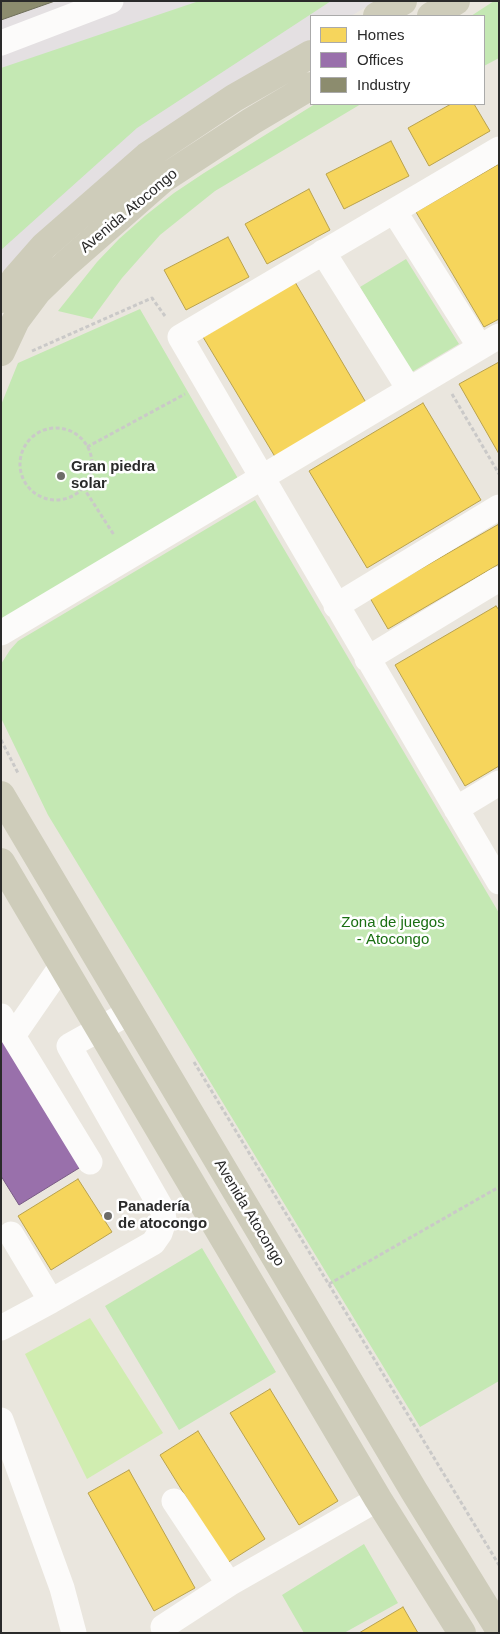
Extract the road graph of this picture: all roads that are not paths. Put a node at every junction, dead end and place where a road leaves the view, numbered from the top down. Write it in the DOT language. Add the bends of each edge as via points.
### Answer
graph roads {
  1 [pos="111,1"];
  2 [pos="403,1"];
  3 [pos="456,1"];
  4 [pos="379,15"];
  5 [pos="433,15"];
  6 [pos="1,43"];
  7 [pos="310,55"];
  8 [pos="310,87"];
  9 [pos="499,149"];
  10 [pos="394,211"];
  11 [pos="323,252"];
  12 [pos="1,299"];
  13 [pos="489,341"];
  14 [pos="2,351"];
  15 [pos="409,389"];
  16 [pos="262,476"];
  17 [pos="499,507"];
  18 [pos="499,579"];
  19 [pos="336,606"];
  20 [pos="1,633"];
  21 [pos="368,658"];
  22 [pos="499,783"];
  23 [pos="12,787"];
  24 [pos="456,809"];
  25 [pos="1,862"];
  26 [pos="499,882"];
  27 [pos="62,965"];
  28 [pos="130,1012"];
  29 [pos="7,1026"];
  30 [pos="100,1029"];
  31 [pos="90,1162"];
  32 [pos="11,1234"];
  33 [pos="51,1301"];
  34 [pos="1,1328"];
  35 [pos="1,1420"];
  36 [pos="378,1499"];
  37 [pos="174,1501"];
  38 [pos="229,1584"];
  39 [pos="163,1627"];
  40 [pos="499,1629"];
  41 [pos="74,1633"];
  42 [pos="462,1633"];
  1 -- 6 [label="street"];
  2 -- 4 [label="main road"];
  3 -- 5 [label="main road"];
  7 -- 12 [label="main road, Avenida Atocongo" via="234,98 147,156 44,246"];
  8 -- 14 [label="main road, Avenida Atocongo" via="252,120 156,185 37,292 16,320"];
  9 -- 10 [label="street"];
  10 -- 11 [label="street"];
  10 -- 13 [label="street"];
  11 -- 15 [label="street"];
  11 -- 16 [label="street" via="180,337"];
  13 -- 15 [label="street"];
  15 -- 16 [label="street"];
  16 -- 19 [label="street"];
  16 -- 20 [label="street"];
  17 -- 19 [label="street"];
  18 -- 21 [label="street"];
  19 -- 21 [label="street"];
  21 -- 24 [label="street"];
  22 -- 24 [label="street"];
  23 -- 28 [label="main road, Avenida Atocongo"];
  24 -- 26 [label="street"];
  25 -- 27 [label="main road"];
  27 -- 29 [label="street"];
  27 -- 30 [label="main road"];
  28 -- 30 [label="street"];
  28 -- 40 [label="main road, Avenida Atocongo" via="414,1492"];
  29 -- 31 [label="street"];
  30 -- 33 [label="street" via="70,1046 163,1211 164,1222 153,1243"];
  30 -- 36 [label="main road"];
  32 -- 33 [label="street"];
  33 -- 34 [label="street"];
  35 -- 41 [label="street" via="62,1588"];
  36 -- 38 [label="street"];
  36 -- 42 [label="main road"];
  37 -- 38 [label="street"];
  38 -- 39 [label="street"];
}
